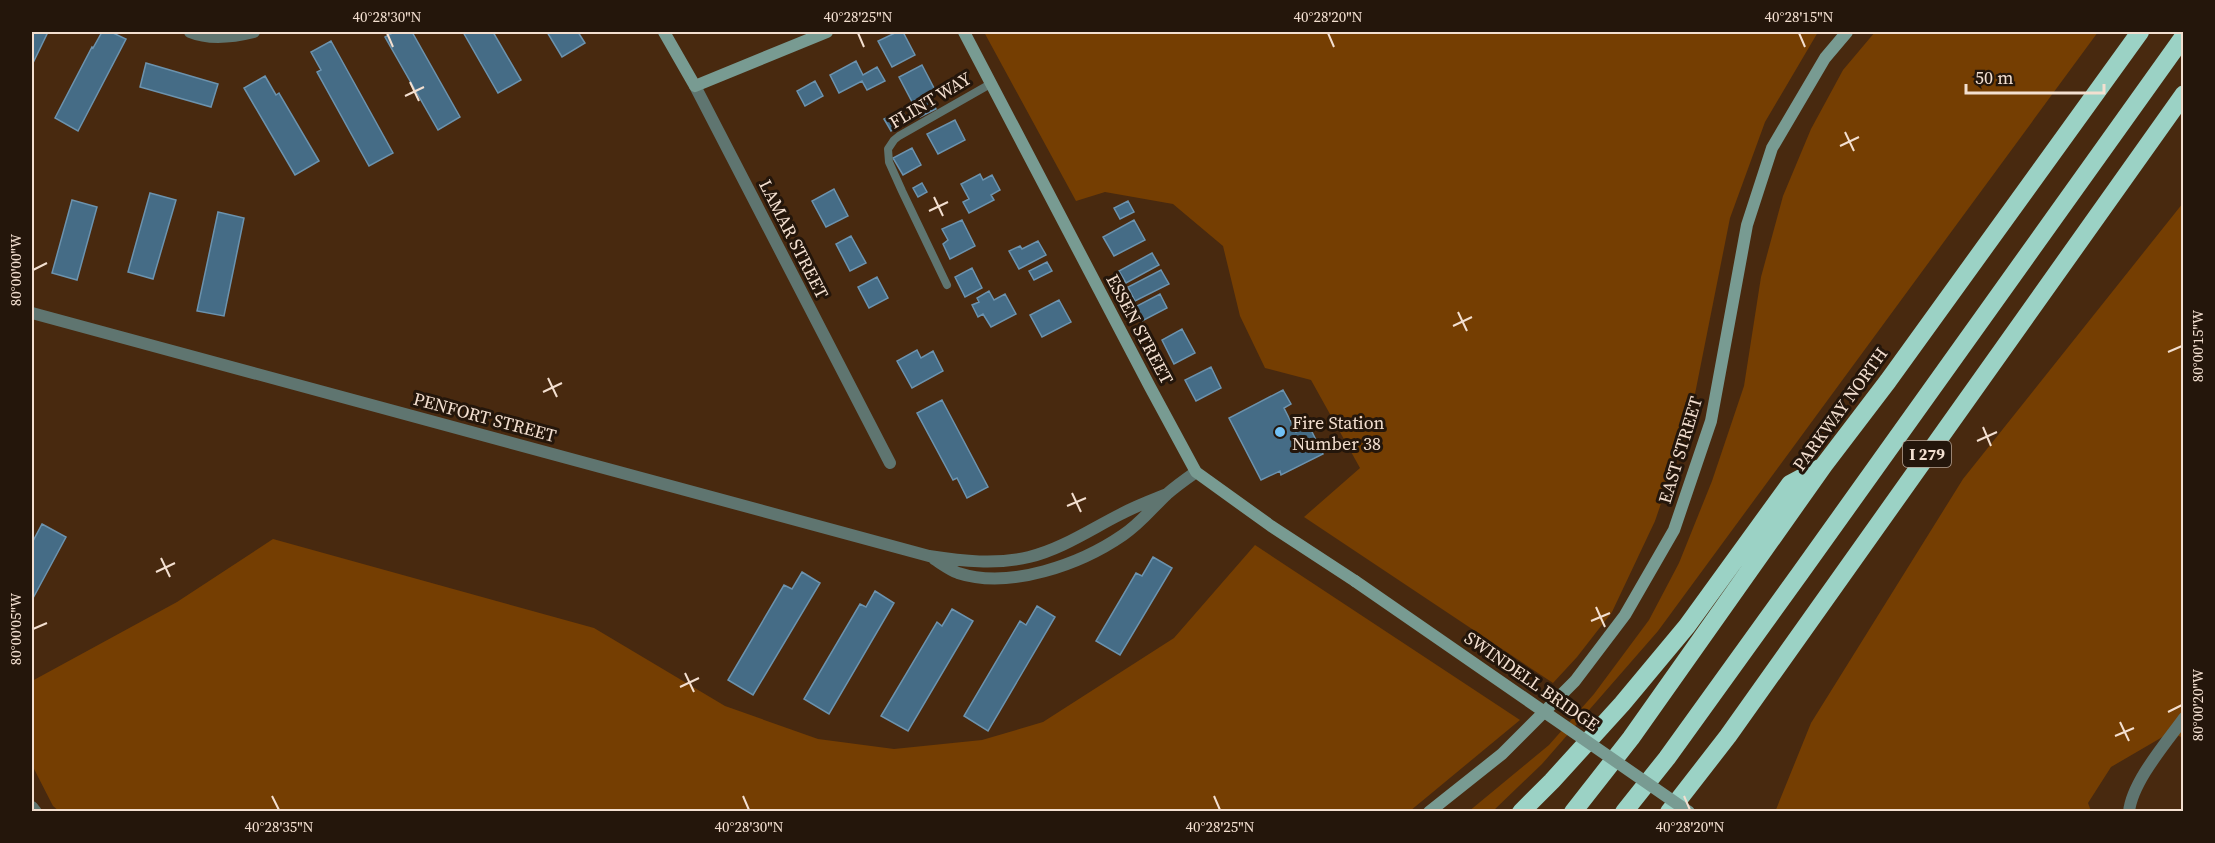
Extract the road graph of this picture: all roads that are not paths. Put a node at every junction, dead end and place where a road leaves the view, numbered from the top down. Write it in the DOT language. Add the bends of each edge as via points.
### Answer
graph roads {
  1 [pos="190,32"];
  2 [pos="254,32"];
  3 [pos="664,32"];
  4 [pos="827,32"];
  5 [pos="964,32"];
  6 [pos="1847,32"];
  7 [pos="2140,32"];
  8 [pos="2184,36"];
  9 [pos="992,83"];
  10 [pos="695,86"];
  11 [pos="2184,94"];
  12 [pos="946,285"];
  13 [pos="32,312"];
  14 [pos="891,463"];
  15 [pos="1824,465"];
  16 [pos="1196,472"];
  17 [pos="1167,494"];
  18 [pos="929,556"];
  19 [pos="1354,581"];
  20 [pos="2184,718"];
  21 [pos="32,807"];
  22 [pos="36,812"];
  23 [pos="1429,812"];
  24 [pos="1521,812"];
  25 [pos="1573,812"];
  26 [pos="1624,812"];
  27 [pos="1669,812"];
  28 [pos="1689,812"];
  29 [pos="2129,812"];
  1 -- 2 [label="street" via="212,37"];
  3 -- 10 [label="street, LAMAR STREET"];
  4 -- 10 [label="street"];
  5 -- 9 [label="street, ESSEN STREET"];
  6 -- 23 [label="street, EAST STREET" via="1825,58 1772,148 1747,225 1711,421 1674,530 1625,615 1575,681 1502,754"];
  7 -- 15 [label="highway, PARKWAY NORTH"];
  8 -- 26 [label="highway"];
  9 -- 12 [label="lane, FLINT WAY" via="899,136 888,149 889,162"];
  9 -- 16 [label="street, ESSEN STREET"];
  10 -- 14 [label="street, LAMAR STREET"];
  11 -- 27 [label="highway, I 279" via="1728,736"];
  13 -- 18 [label="street, PENFORT STREET"];
  15 -- 24 [label="highway" via="1790,484 1687,626 1622,704"];
  15 -- 25 [label="highway, PARKWAY NORTH" via="1631,738"];
  16 -- 17 [label="street, PENFORT STREET"];
  16 -- 19 [label="street, ESSEN STREET"];
  17 -- 18 [label="street, PENFORT STREET" via="1029,557 964,561"];
  17 -- 18 [label="street, PENFORT STREET" via="1123,536 1090,554 1033,574 994,579 957,573"];
  19 -- 28 [label="street, SWINDELL BRIDGE, bridge"];
  20 -- 29 [label="street" via="2140,778"];
  21 -- 22 [label="street"];
}
